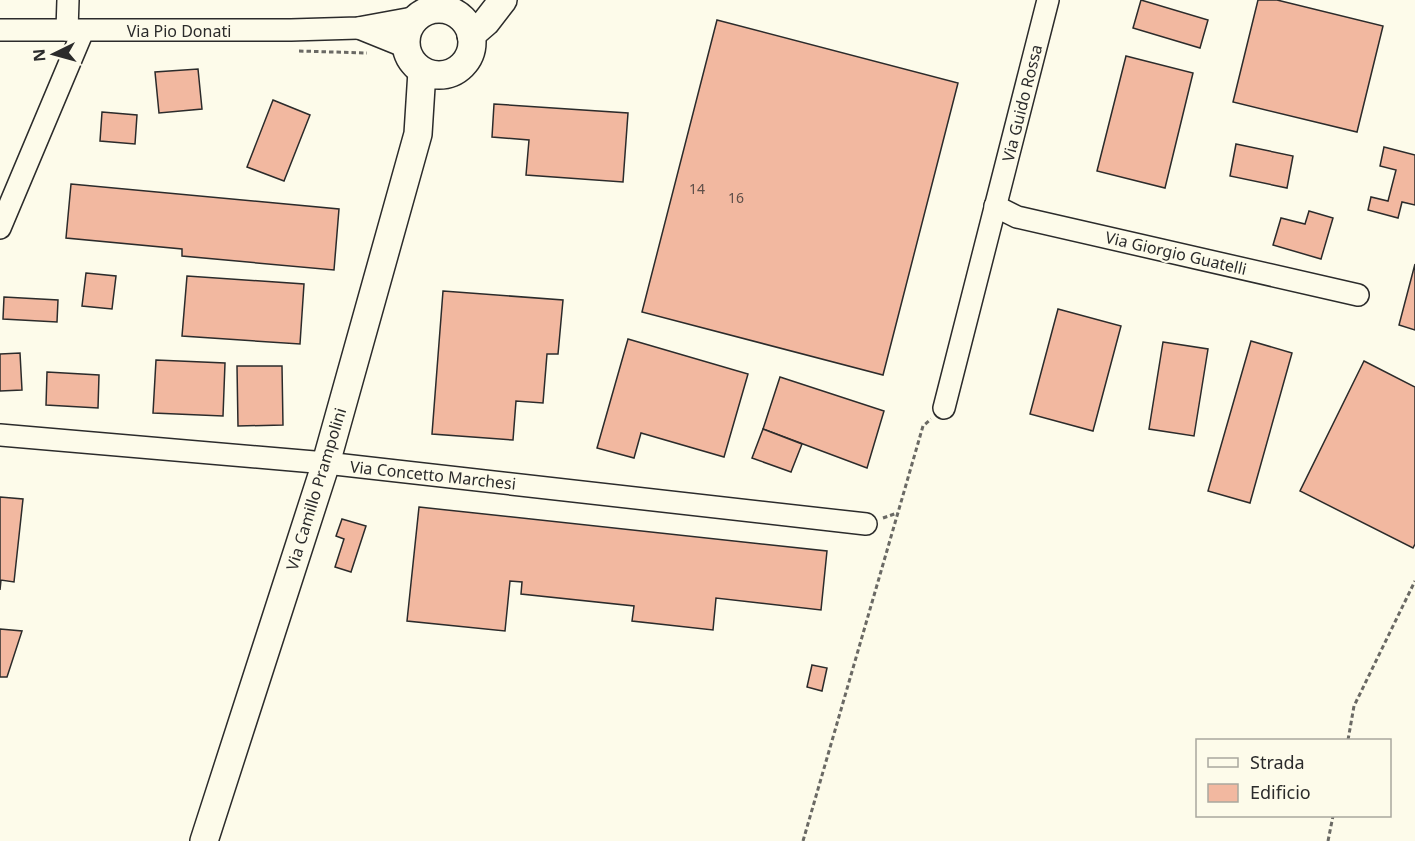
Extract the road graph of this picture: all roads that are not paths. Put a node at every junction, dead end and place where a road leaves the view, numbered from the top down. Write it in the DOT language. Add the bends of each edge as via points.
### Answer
graph roads {
  1 [pos="68,0"];
  2 [pos="503,0"];
  3 [pos="1048,0"];
  4 [pos="434,9"];
  5 [pos="358,28"];
  6 [pos="0,30"];
  7 [pos="75,31"];
  8 [pos="471,34"];
  9 [pos="406,47"];
  10 [pos="434,73"];
  11 [pos="995,206"];
  12 [pos="0,228"];
  13 [pos="1358,295"];
  14 [pos="944,408"];
  15 [pos="0,435"];
  16 [pos="326,463"];
  17 [pos="874,521"];
  18 [pos="204,841"];
  1 -- 7 [label="street"];
  2 -- 8 [label="main road"];
  3 -- 11 [label="street, Via Guido Rossa"];
  4 -- 5 [label="street, Via Pio Donati"];
  4 -- 8 [label="main road" via="459,16"];
  4 -- 9 [label="main road" via="408,30"];
  5 -- 7 [label="street, Via Pio Donati"];
  5 -- 9 [label="street, Via Pio Donati"];
  6 -- 7 [label="street, Via Pio Donati"];
  7 -- 12 [label="street"];
  8 -- 10 [label="main road" via="469,57 460,68"];
  9 -- 10 [label="main road" via="414,63"];
  10 -- 16 [label="main road, Via Camillo Prampolini"];
  11 -- 13 [label="street, Via Giorgio Guatelli" via="1017,217"];
  11 -- 14 [label="street, Via Guido Rossa"];
  15 -- 16 [label="street, Via Concetto Marchesi"];
  16 -- 17 [label="street, Via Concetto Marchesi"];
  16 -- 18 [label="main road, Via Camillo Prampolini"];
}
